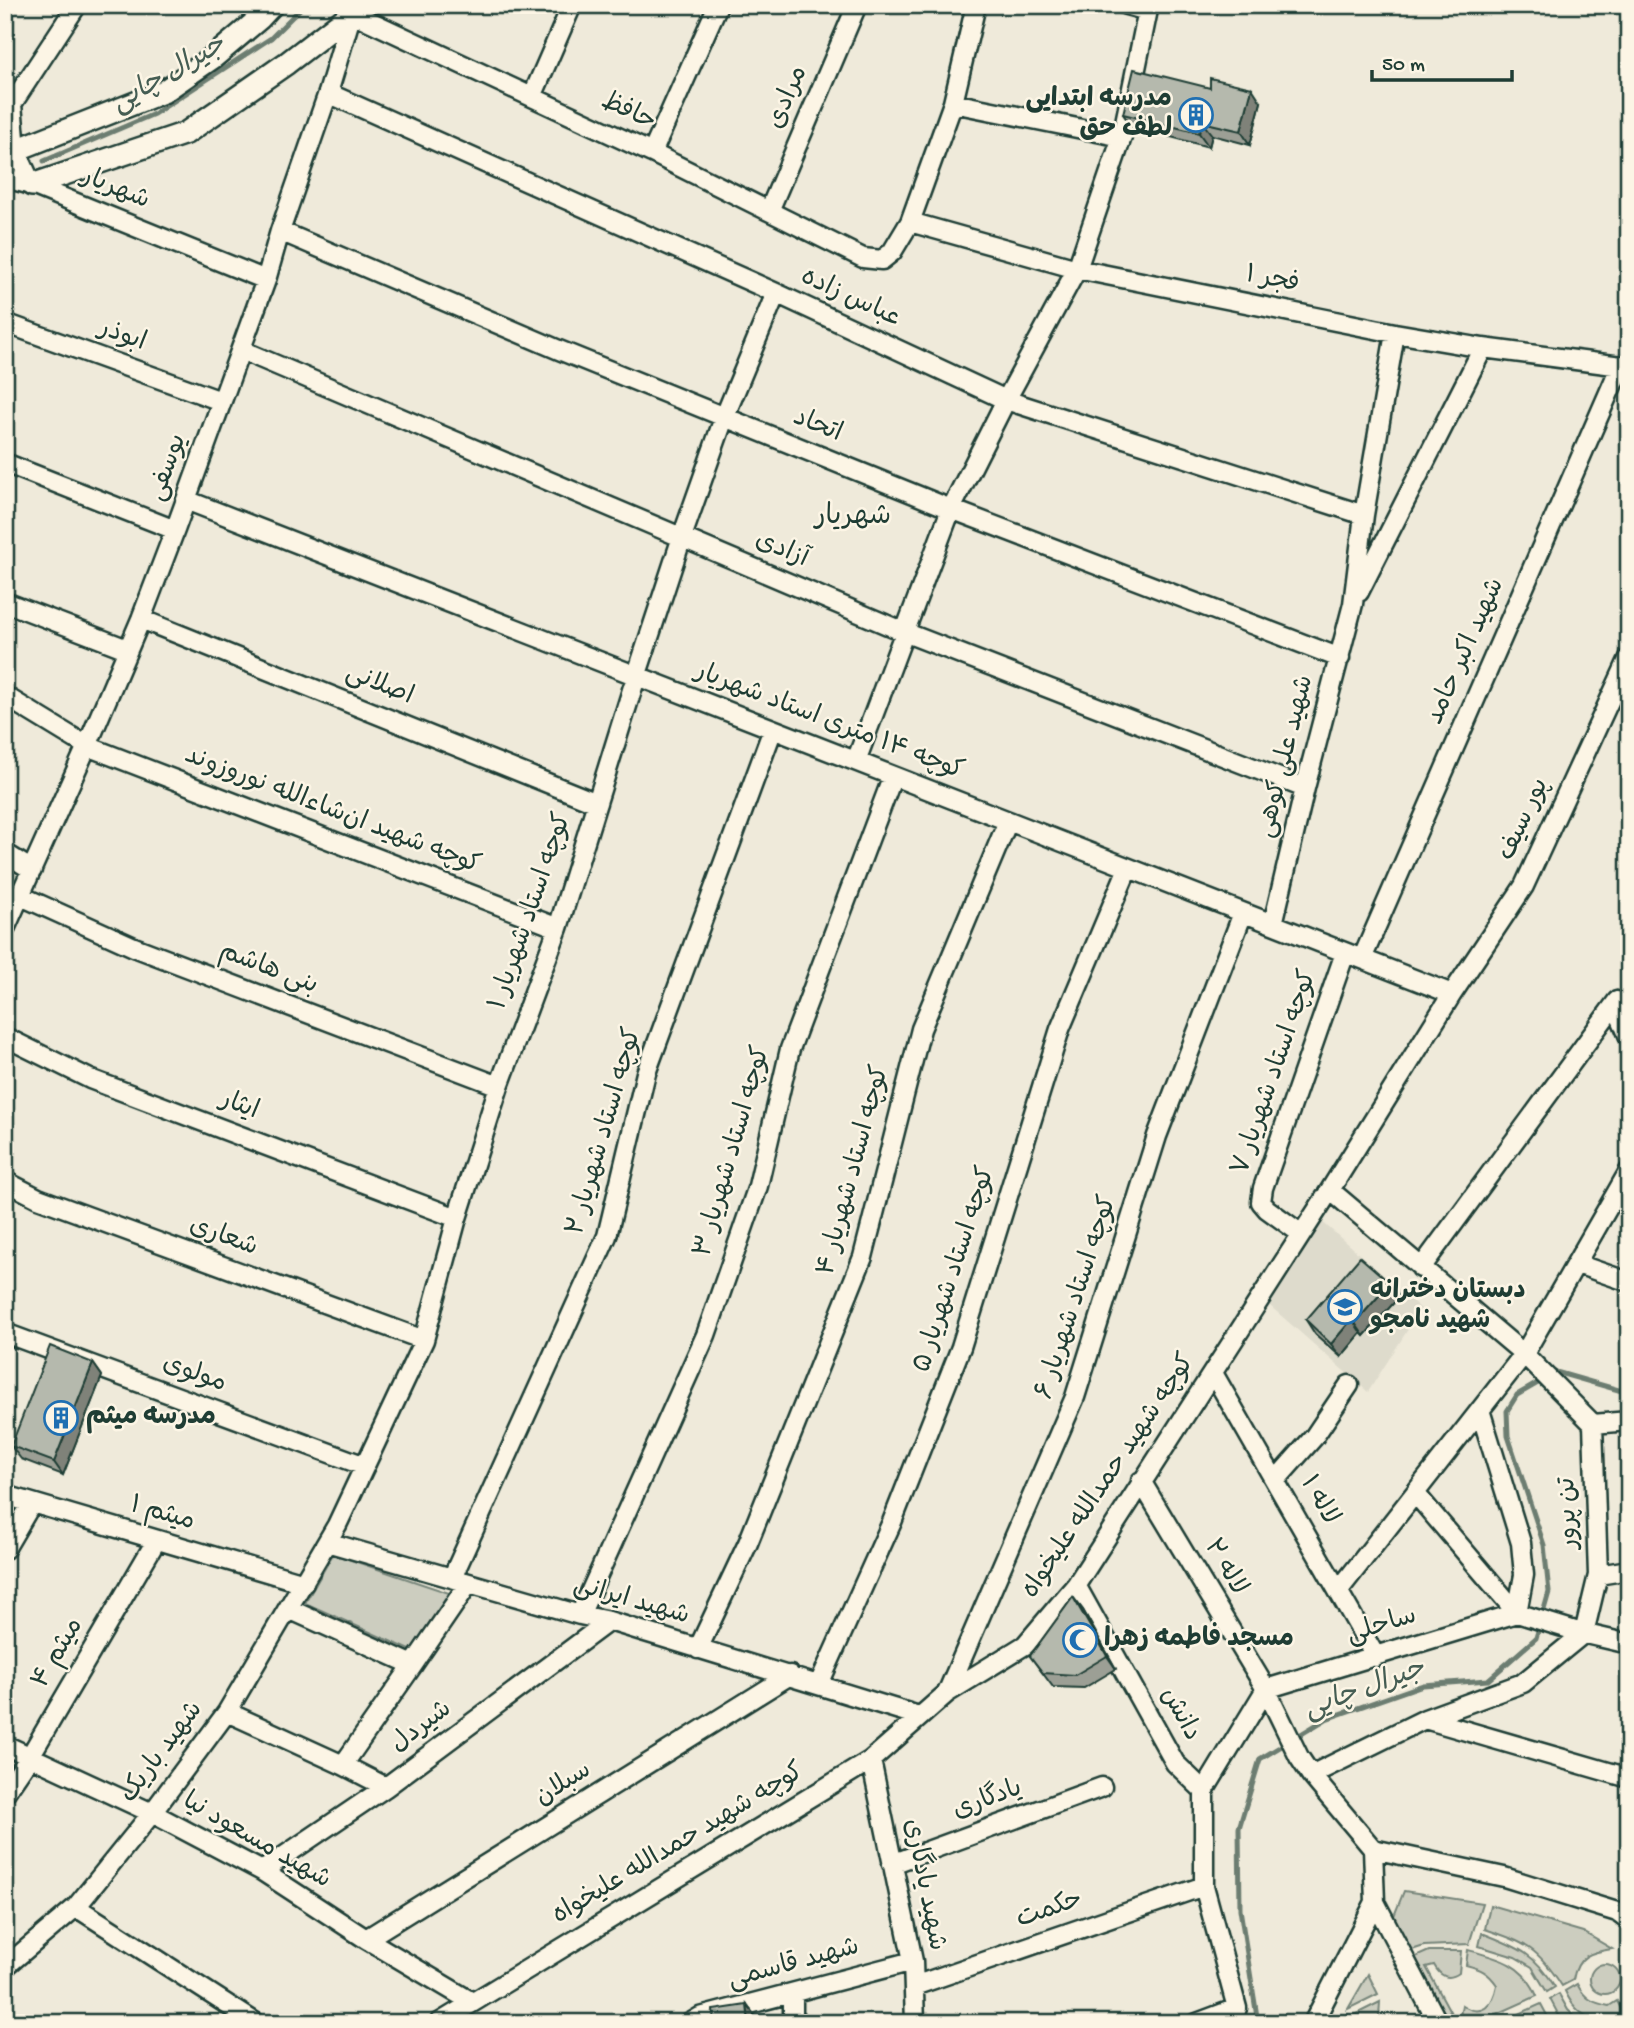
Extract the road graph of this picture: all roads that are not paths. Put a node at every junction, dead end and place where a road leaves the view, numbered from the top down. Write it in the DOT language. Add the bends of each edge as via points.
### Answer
graph roads {
  1 [pos="77,5"];
  2 [pos="272,5"];
  3 [pos="572,5"];
  4 [pos="718,5"];
  5 [pos="857,5"];
  6 [pos="976,5"];
  7 [pos="1126,5"];
  8 [pos="1148,8"];
  9 [pos="354,9"];
  10 [pos="328,93"];
  11 [pos="532,97"];
  12 [pos="9,100"];
  13 [pos="953,103"];
  14 [pos="1122,137"];
  15 [pos="16,150"];
  16 [pos="652,153"];
  17 [pos="5,178"];
  18 [pos="32,185"];
  19 [pos="769,211"];
  20 [pos="910,222"];
  21 [pos="280,231"];
  22 [pos="1077,269"];
  23 [pos="266,280"];
  24 [pos="776,293"];
  25 [pos="5,323"];
  26 [pos="1395,333"];
  27 [pos="1483,348"];
  28 [pos="241,350"];
  29 [pos="1625,366"];
  30 [pos="1006,400"];
  31 [pos="221,401"];
  32 [pos="724,418"];
  33 [pos="5,463"];
  34 [pos="186,499"];
  35 [pos="951,509"];
  36 [pos="1364,515"];
  37 [pos="175,530"];
  38 [pos="682,537"];
  39 [pos="5,602"];
  40 [pos="1353,604"];
  41 [pos="141,619"];
  42 [pos="904,632"];
  43 [pos="127,649"];
  44 [pos="1340,658"];
  45 [pos="1629,658"];
  46 [pos="636,677"];
  47 [pos="5,696"];
  48 [pos="773,729"];
  49 [pos="87,746"];
  50 [pos="856,761"];
  51 [pos="893,776"];
  52 [pos="1305,788"];
  53 [pos="597,803"];
  54 [pos="1007,821"];
  55 [pos="5,853"];
  56 [pos="1128,868"];
  57 [pos="32,870"];
  58 [pos="21,896"];
  59 [pos="1243,914"];
  60 [pos="1273,924"];
  61 [pos="558,928"];
  62 [pos="5,929"];
  63 [pos="1354,956"];
  64 [pos="1452,995"];
  65 [pos="5,1037"];
  66 [pos="1629,1037"];
  67 [pos="499,1086"];
  68 [pos="1629,1171"];
  69 [pos="5,1181"];
  70 [pos="1329,1191"];
  71 [pos="457,1218"];
  72 [pos="1300,1233"];
  73 [pos="1577,1265"];
  74 [pos="1421,1268"];
  75 [pos="1629,1282"];
  76 [pos="5,1333"];
  77 [pos="424,1340"];
  78 [pos="1524,1354"];
  79 [pos="1213,1373"];
  80 [pos="1349,1385"];
  81 [pos="1480,1410"];
  82 [pos="1629,1422"];
  83 [pos="1593,1424"];
  84 [pos="365,1466"];
  85 [pos="1141,1481"];
  86 [pos="1275,1481"];
  87 [pos="1415,1493"];
  88 [pos="5,1495"];
  89 [pos="32,1503"];
  90 [pos="156,1541"];
  91 [pos="327,1542"];
  92 [pos="5,1549"];
  93 [pos="1629,1570"];
  94 [pos="1598,1575"];
  95 [pos="461,1581"];
  96 [pos="304,1583"];
  97 [pos="1076,1585"];
  98 [pos="1339,1590"];
  99 [pos="289,1609"];
  100 [pos="1518,1613"];
  101 [pos="580,1615"];
  102 [pos="609,1621"];
  103 [pos="1583,1633"];
  104 [pos="1629,1644"];
  105 [pos="698,1649"];
  106 [pos="1376,1657"];
  107 [pos="413,1665"];
  108 [pos="790,1675"];
  109 [pos="819,1684"];
  110 [pos="1266,1689"];
  111 [pos="947,1693"];
  112 [pos="227,1712"];
  113 [pos="919,1716"];
  114 [pos="1425,1719"];
  115 [pos="5,1745"];
  116 [pos="29,1758"];
  117 [pos="871,1760"];
  118 [pos="342,1765"];
  119 [pos="1311,1775"];
  120 [pos="1629,1778"];
  121 [pos="386,1787"];
  122 [pos="1102,1787"];
  123 [pos="1204,1791"];
  124 [pos="5,1793"];
  125 [pos="152,1813"];
  126 [pos="1373,1849"];
  127 [pos="892,1864"];
  128 [pos="262,1871"];
  129 [pos="1204,1886"];
  130 [pos="1375,1902"];
  131 [pos="76,1907"];
  132 [pos="1629,1921"];
  133 [pos="366,1939"];
  134 [pos="913,1962"];
  135 [pos="5,1967"];
  136 [pos="914,1986"];
  137 [pos="793,1993"];
  138 [pos="471,2002"];
  139 [pos="1234,2016"];
  140 [pos="1432,2021"];
  141 [pos="256,2023"];
  142 [pos="439,2023"];
  143 [pos="690,2023"];
  144 [pos="793,2023"];
  145 [pos="915,2023"];
  146 [pos="1197,2023"];
  147 [pos="1313,2023"];
  1 -- 12 [label="street"];
  2 -- 15 [label="street" via="215,57 163,92"];
  3 -- 11 [label="street"];
  4 -- 16 [label="street"];
  5 -- 19 [label="street, مرادی"];
  6 -- 13 [label="street"];
  7 -- 8 [label="street"];
  8 -- 14 [label="street"];
  9 -- 10 [label="street, یوسفی"];
  9 -- 11 [label="street, حافظ"];
  9 -- 18 [label="street" via="287,63 186,133"];
  10 -- 21 [label="street, یوسفی"];
  10 -- 24 [label="street, عباس زاده"];
  11 -- 16 [label="street, حافظ"];
  12 -- 15 [label="street"];
  13 -- 14 [label="street"];
  13 -- 20 [label="street"];
  14 -- 22 [label="street"];
  15 -- 18 [label="street"];
  16 -- 19 [label="street, حافظ"];
  17 -- 18 [label="street, شهریار"];
  18 -- 23 [label="street, شهریار"];
  19 -- 20 [label="street, حافظ" via="863,258 882,260"];
  20 -- 22 [label="street, فجر ۱"];
  21 -- 23 [label="street, یوسفی"];
  21 -- 32 [label="street, اتحاد"];
  22 -- 26 [label="street, فجر ۱"];
  22 -- 30 [label="street"];
  23 -- 28 [label="street, یوسفی"];
  24 -- 30 [label="street, عباس زاده"];
  24 -- 32 [label="street, کوچه استاد شهریار ۱"];
  25 -- 31 [label="street, ابوذر"];
  26 -- 27 [label="street, فجر ۱"];
  26 -- 36 [label="street, شهید علی کوهی"];
  27 -- 29 [label="street, فجر ۱"];
  27 -- 40 [label="street, شهید علی کوهی"];
  28 -- 31 [label="street, یوسفی"];
  28 -- 38 [label="street, آزادی"];
  29 -- 63 [label="street, شهید اکبر حامد"];
  30 -- 35 [label="street"];
  30 -- 36 [label="street, عباس زاده"];
  31 -- 34 [label="street, یوسفی"];
  32 -- 35 [label="street, اتحاد"];
  32 -- 38 [label="street, کوچه استاد شهریار ۱"];
  33 -- 37 [label="street"];
  34 -- 37 [label="street, یوسفی"];
  34 -- 46 [label="street, کوچه ۱۴ متری استاد شهریار"];
  35 -- 42 [label="street"];
  35 -- 44 [label="street, اتحاد"];
  36 -- 40 [label="street, شهید علی کوهی"];
  37 -- 41 [label="street, یوسفی"];
  38 -- 42 [label="street, آزادی"];
  38 -- 46 [label="street, کوچه استاد شهریار ۱"];
  39 -- 43 [label="street"];
  40 -- 44 [label="street, شهید علی کوهی"];
  41 -- 43 [label="street, یوسفی"];
  41 -- 53 [label="street, اصلانی"];
  42 -- 50 [label="street"];
  42 -- 52 [label="street, آزادی"];
  43 -- 49 [label="street, یوسفی"];
  44 -- 52 [label="street, شهید علی کوهی"];
  45 -- 64 [label="street, پور سیف" via="1524,886"];
  46 -- 48 [label="street, کوچه ۱۴ متری استاد شهریار"];
  46 -- 53 [label="street, کوچه استاد شهریار ۱"];
  47 -- 49 [label="street, کوچه شهید ان‌شاءالله نوروزوند"];
  48 -- 50 [label="street, کوچه ۱۴ متری استاد شهریار"];
  48 -- 95 [label="street, کوچه استاد شهریار ۲" via="646,1073 607,1236"];
  49 -- 57 [label="street, یوسفی"];
  49 -- 61 [label="street, کوچه شهید ان‌شاءالله نوروزوند"];
  50 -- 51 [label="street, کوچه ۱۴ متری استاد شهریار"];
  51 -- 54 [label="street, کوچه ۱۴ متری استاد شهریار"];
  51 -- 101 [label="street, کوچه استاد شهریار ۳" via="790,1049 758,1186 706,1335"];
  52 -- 60 [label="street, شهید علی کوهی"];
  53 -- 61 [label="street, کوچه استاد شهریار ۱"];
  54 -- 56 [label="street, کوچه ۱۴ متری استاد شهریار"];
  54 -- 105 [label="street, کوچه استاد شهریار ۴" via="921,1029 863,1257 748,1543"];
  55 -- 57 [label="street"];
  56 -- 59 [label="street, کوچه ۱۴ متری استاد شهریار"];
  56 -- 109 [label="street, کوچه استاد شهریار ۵" via="1060,1029 961,1347 892,1522"];
  57 -- 58 [label="street, یوسفی"];
  58 -- 62 [label="street, یوسفی"];
  58 -- 67 [label="street, بنی هاشم" via="134,947"];
  59 -- 60 [label="street, کوچه ۱۴ متری استاد شهریار"];
  59 -- 111 [label="street, کوچه استاد شهریار ۶" via="1157,1136 1075,1397"];
  60 -- 63 [label="street, کوچه ۱۴ متری استاد شهریار"];
  61 -- 67 [label="street, کوچه استاد شهریار ۱"];
  63 -- 64 [label="street, کوچه ۱۴ متری استاد شهریار"];
  63 -- 72 [label="street, کوچه استاد شهریار ۷" via="1263,1188 1261,1202"];
  64 -- 70 [label="street, کوچه شهید حمدالله علیخواه"];
  65 -- 71 [label="street, ایثار" via="90,1079"];
  66 -- 74 [label="street" via="1617,1001"];
  67 -- 71 [label="street, کوچه استاد شهریار ۱"];
  68 -- 73 [label="street"];
  69 -- 77 [label="street, شعاری" via="38,1198"];
  70 -- 72 [label="street, کوچه شهید حمدالله علیخواه"];
  70 -- 74 [label="street"];
  71 -- 77 [label="street, کوچه استاد شهریار ۱"];
  72 -- 79 [label="street, کوچه شهید حمدالله علیخواه"];
  73 -- 75 [label="street"];
  73 -- 78 [label="street"];
  74 -- 78 [label="street"];
  76 -- 84 [label="street, مولوی"];
  77 -- 84 [label="street, کوچه استاد شهریار ۱"];
  78 -- 81 [label="street"];
  78 -- 83 [label="street"];
  79 -- 85 [label="street, کوچه شهید حمدالله علیخواه"];
  79 -- 86 [label="street, لاله ۱"];
  80 -- 86 [label="street" via="1314,1437"];
  81 -- 87 [label="street"];
  81 -- 100 [label="street" via="1521,1543 1524,1575"];
  82 -- 83 [label="street"];
  83 -- 94 [label="street, تن پرور"];
  84 -- 91 [label="street, کوچه استاد شهریار ۱"];
  85 -- 97 [label="street, کوچه شهید حمدالله علیخواه"];
  85 -- 110 [label="street, لاله ۲"];
  86 -- 98 [label="street, لاله ۱"];
  87 -- 98 [label="street"];
  87 -- 100 [label="street"];
  88 -- 89 [label="street, میثم ۱"];
  89 -- 90 [label="street, میثم ۱"];
  89 -- 92 [label="street"];
  90 -- 96 [label="street, میثم ۱"];
  90 -- 116 [label="street, میثم ۴"];
  91 -- 95 [label="street, شهید ایرانی"];
  91 -- 96 [label="street, شهید باریک"];
  93 -- 94 [label="street"];
  94 -- 103 [label="street, تن پرور"];
  95 -- 101 [label="street, شهید ایرانی"];
  95 -- 107 [label="street, کوچه استاد شهریار ۲"];
  96 -- 99 [label="street, شهید باریک"];
  97 -- 111 [label="street, کوچه شهید حمدالله علیخواه" via="1025,1645"];
  97 -- 123 [label="street, دانش" via="1175,1763"];
  98 -- 106 [label="street, لاله ۱"];
  99 -- 107 [label="street"];
  99 -- 112 [label="street, شهید باریک"];
  100 -- 103 [label="street"];
  100 -- 106 [label="street, ساحلی"];
  101 -- 102 [label="street, شهید ایرانی"];
  102 -- 105 [label="street, شهید ایرانی"];
  102 -- 121 [label="street, شیردل"];
  103 -- 104 [label="street"];
  103 -- 114 [label="street" via="1523,1683"];
  105 -- 108 [label="street, شهید ایرانی"];
  106 -- 110 [label="street, ساحلی"];
  107 -- 118 [label="street, کوچه استاد شهریار ۲"];
  108 -- 109 [label="street, شهید ایرانی"];
  108 -- 133 [label="street, سبلان"];
  109 -- 113 [label="street, شهید ایرانی"];
  110 -- 119 [label="street, لاله ۲"];
  110 -- 123 [label="street"];
  111 -- 113 [label="street, کوچه شهید حمدالله علیخواه"];
  112 -- 118 [label="street"];
  112 -- 125 [label="street, شهید باریک"];
  113 -- 117 [label="street, کوچه شهید حمدالله علیخواه"];
  114 -- 119 [label="street"];
  114 -- 120 [label="street"];
  115 -- 116 [label="street, شهید مسعود نیا"];
  116 -- 124 [label="street, میثم ۴"];
  116 -- 125 [label="street, شهید مسعود نیا"];
  117 -- 127 [label="street, شهید یادگاری"];
  117 -- 138 [label="street, کوچه شهید حمدالله علیخواه"];
  118 -- 121 [label="street"];
  119 -- 126 [label="street, لاله ۲"];
  121 -- 128 [label="street, شیردل"];
  122 -- 127 [label="street, یادگاری"];
  123 -- 129 [label="street"];
  125 -- 128 [label="street, شهید مسعود نیا"];
  125 -- 131 [label="street, شهید باریک"];
  126 -- 130 [label="street"];
  126 -- 132 [label="street" via="1504,1877 1617,1912"];
  127 -- 134 [label="street, شهید یادگاری"];
  128 -- 133 [label="street, شهید مسعود نیا"];
  129 -- 136 [label="street, حکمت"];
  129 -- 139 [label="street"];
  130 -- 140 [label="street"];
  130 -- 147 [label="street"];
  131 -- 135 [label="street, شهید باریک"];
  131 -- 141 [label="street"];
  133 -- 138 [label="street, شهید مسعود نیا"];
  134 -- 136 [label="street, شهید یادگاری"];
  134 -- 137 [label="street, شهید قاسمی"];
  136 -- 145 [label="street, شهید یادگاری"];
  137 -- 143 [label="street, شهید قاسمی"];
  137 -- 144 [label="street"];
  138 -- 142 [label="street, کوچه شهید حمدالله علیخواه"];
  139 -- 146 [label="street"];
}
